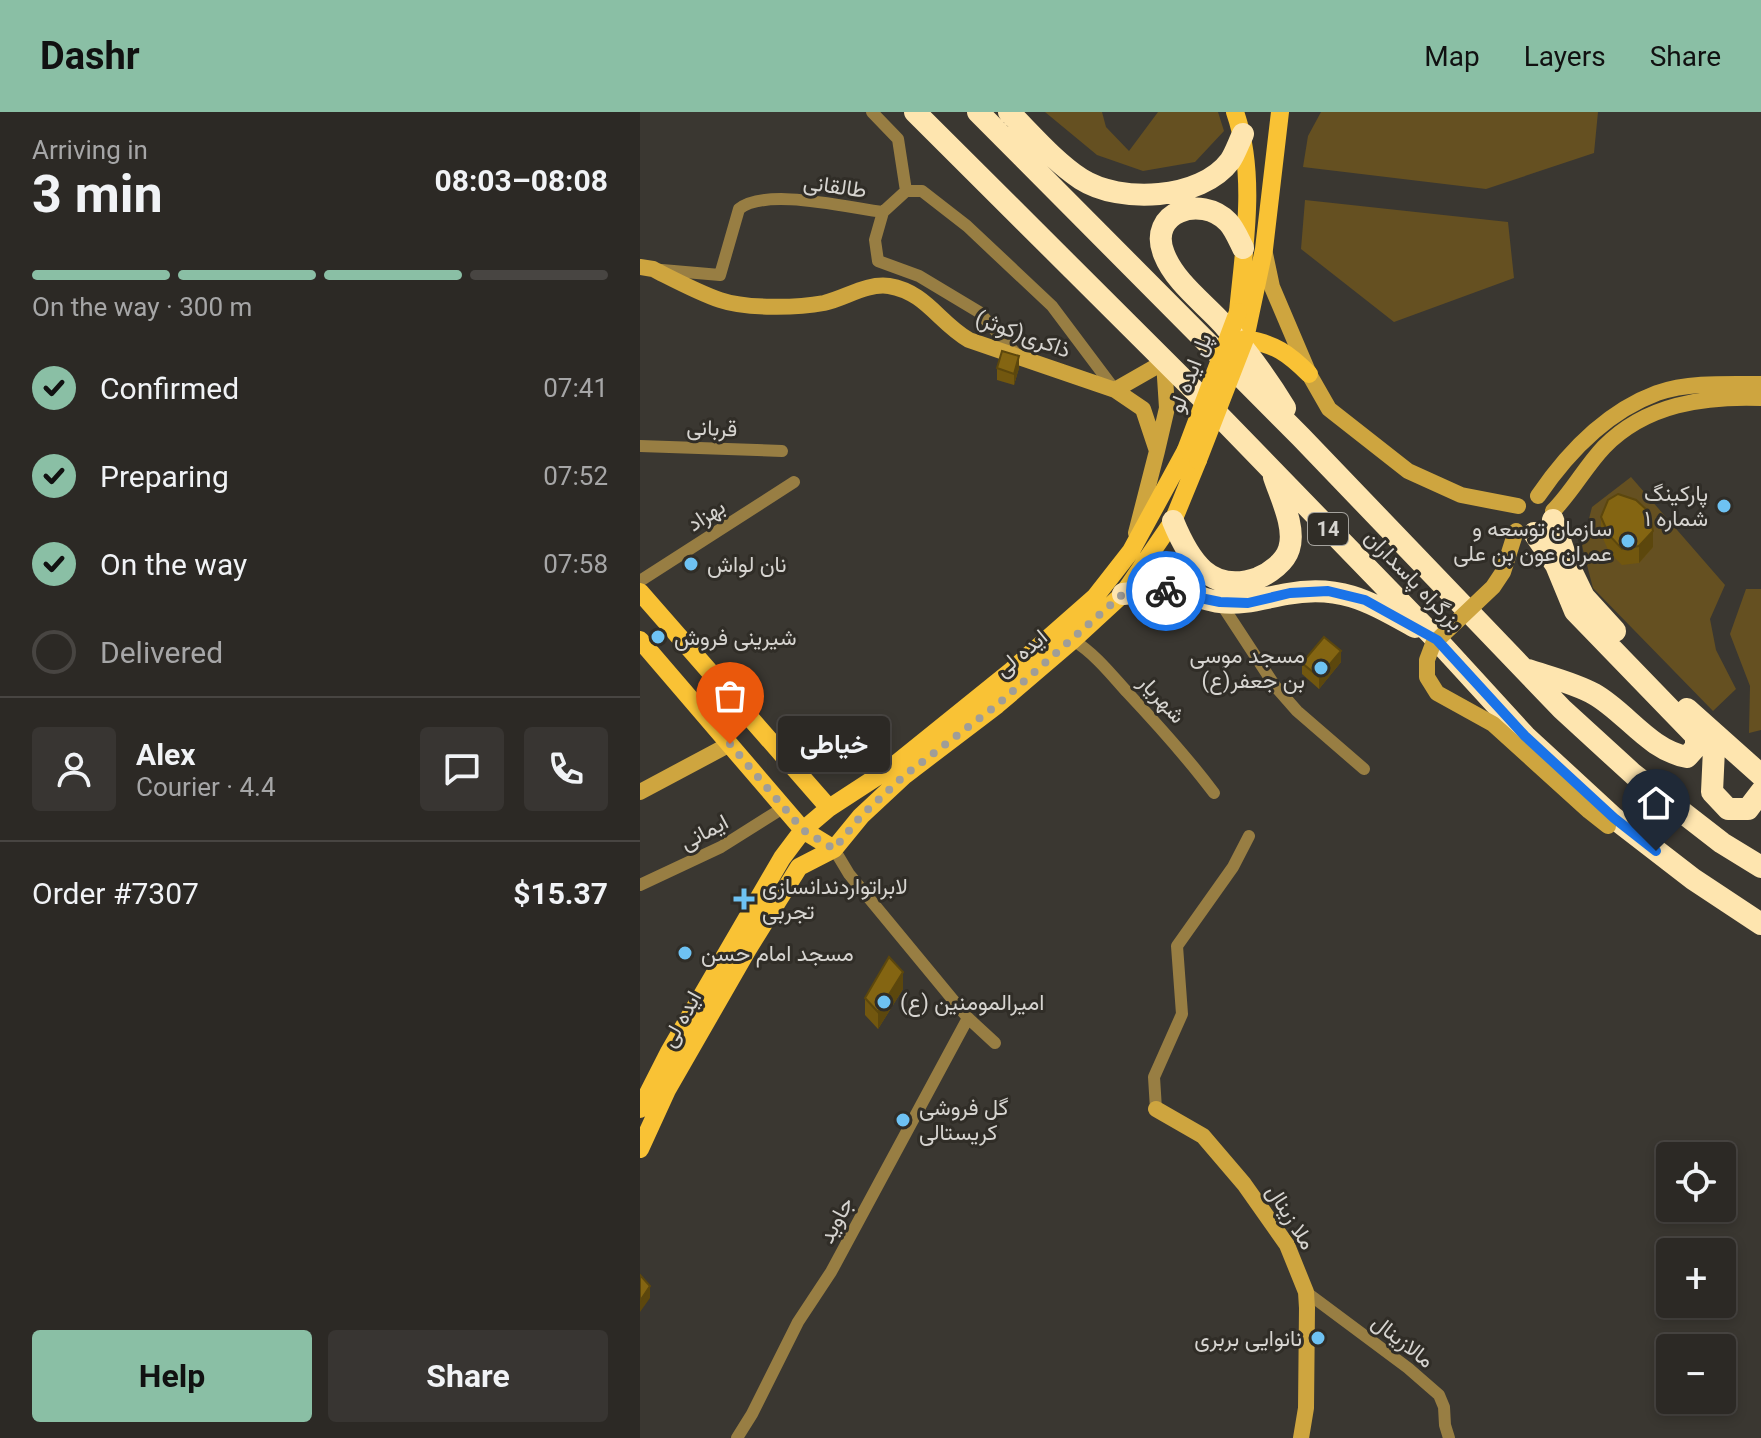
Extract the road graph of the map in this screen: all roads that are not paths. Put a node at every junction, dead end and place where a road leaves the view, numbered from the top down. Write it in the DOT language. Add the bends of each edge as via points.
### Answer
graph roads {
  1 [pos="872,112"];
  2 [pos="915,112"];
  3 [pos="978,112"];
  4 [pos="1009,112"];
  5 [pos="1277,113"];
  6 [pos="1241,120"];
  7 [pos="906,191"];
  8 [pos="883,212"];
  9 [pos="1254,249"];
  10 [pos="646,268"];
  11 [pos="1245,339"];
  12 [pos="1019,357"];
  13 [pos="1164,362"];
  14 [pos="1309,374"];
  15 [pos="1761,384"];
  16 [pos="1115,390"];
  17 [pos="1761,398"];
  18 [pos="1301,437"];
  19 [pos="640,446"];
  20 [pos="782,451"];
  21 [pos="1157,451"];
  22 [pos="1192,455"];
  23 [pos="1273,472"];
  24 [pos="794,482"];
  25 [pos="1538,496"];
  26 [pos="1518,506"];
  27 [pos="1553,516"];
  28 [pos="1173,521"];
  29 [pos="1523,529"];
  30 [pos="1131,551"];
  31 [pos="640,581"];
  32 [pos="640,592"];
  33 [pos="1123,594"];
  34 [pos="1220,602"];
  35 [pos="640,640"];
  36 [pos="1073,640"];
  37 [pos="1437,640"];
  38 [pos="1525,668"];
  39 [pos="1696,736"];
  40 [pos="730,744"];
  41 [pos="1364,769"];
  42 [pos="1761,775"];
  43 [pos="640,792"];
  44 [pos="1761,792"];
  45 [pos="1214,793"];
  46 [pos="783,808"];
  47 [pos="829,808"];
  48 [pos="803,830"];
  49 [pos="1249,836"];
  50 [pos="1638,837"];
  51 [pos="834,849"];
  52 [pos="1761,867"];
  53 [pos="640,885"];
  54 [pos="1761,924"];
  55 [pos="968,1018"];
  56 [pos="995,1043"];
  57 [pos="640,1109"];
  58 [pos="1156,1109"];
  59 [pos="641,1145"];
  60 [pos="1306,1292"];
  61 [pos="737,1438"];
  62 [pos="1301,1438"];
  63 [pos="1449,1438"];
  1 -- 7 [label="street" via="898,139"];
  2 -- 13 [label="highway, بزرگراه پاسداران / 14"];
  3 -- 18 [label="highway, بزرگراه پاسداران / 14"];
  4 -- 6 [label="highway" via="1083,181 1113,193 1143,195 1207,180 1230,162"];
  5 -- 9 [label="main road"];
  6 -- 9 [label="main road"];
  7 -- 8 [label="street, طالقانی"];
  7 -- 16 [label="street" via="932,196 1052,306"];
  8 -- 10 [label="street, طالقانی" via="786,199 748,202 739,209 720,275"];
  8 -- 12 [label="street" via="875,240 878,261 919,276 979,312"];
  9 -- 11 [label="main road, پل ایده لو"];
  9 -- 14 [label="street"];
  9 -- 18 [label="highway" via="1228,221 1208,210 1186,207 1170,216 1162,231 1162,251 1171,269 1271,385"];
  9 -- 22 [label="main road, پل ایده لو, bridge"];
  10 -- 12 [label="street, ذاکری(کوثر)" via="722,301 767,306 824,303 869,287 889,286 922,297 952,330 969,340"];
  11 -- 14 [label="main road" via="1277,347"];
  11 -- 22 [label="main road, پل ایده لو, bridge"];
  12 -- 16 [label="street, ذاکری(کوثر)"];
  13 -- 16 [label="street"];
  13 -- 21 [label="street" via="1167,408"];
  13 -- 23 [label="highway, بزرگراه پاسداران / 14"];
  14 -- 26 [label="street" via="1329,409 1408,471 1461,495"];
  15 -- 25 [label="street" via="1700,385 1657,393 1589,434"];
  16 -- 21 [label="street, ذاکری(کوثر)" via="1143,409"];
  17 -- 27 [label="street" via="1712,398 1670,406 1631,425 1606,446"];
  18 -- 38 [label="highway, بزرگراه پاسداران / 14"];
  19 -- 20 [label="street, قربانی"];
  21 -- 30 [label="street"];
  22 -- 28 [label="main road, ایده لی"];
  22 -- 30 [label="main road, ایده لی"];
  23 -- 28 [label="highway" via="1290,542 1279,565 1263,576 1227,583 1210,575 1194,563"];
  23 -- 37 [label="highway, بزرگراه پاسداران / 14"];
  24 -- 31 [label="street, بهزاد"];
  25 -- 26 [label="street"];
  25 -- 27 [label="street" via="1548,501"];
  26 -- 29 [label="street"];
  27 -- 29 [label="street" via="1546,530"];
  27 -- 42 [label="highway" via="1584,597 1683,705"];
  28 -- 33 [label="main road, ایده لی"];
  29 -- 39 [label="highway" via="1556,565 1575,611"];
  29 -- 50 [label="street, bridge" via="1493,587 1433,644 1427,677 1437,693 1493,724 1608,826"];
  30 -- 47 [label="main road, ایده لی" via="1095,597 1011,671 892,767"];
  32 -- 47 [label="main road"];
  33 -- 34 [label="highway" via="1152,590"];
  33 -- 36 [label="main road, ایده لی"];
  34 -- 37 [label="highway" via="1328,591 1365,600"];
  34 -- 41 [label="street" via="1275,686"];
  35 -- 40 [label="main road"];
  36 -- 45 [label="street, شهریار" via="1088,649 1172,739"];
  36 -- 51 [label="main road, ایده لی" via="905,775"];
  37 -- 50 [label="highway, بزرگراه پاسداران / 14" via="1525,736"];
  38 -- 39 [label="highway" via="1594,694 1675,755 1687,757 1696,747"];
  38 -- 52 [label="highway, بزرگراه پاسداران / 14" via="1633,774"];
  39 -- 44 [label="highway" via="1714,749 1712,792 1728,809 1748,809"];
  40 -- 43 [label="street"];
  40 -- 46 [label="main road"];
  46 -- 48 [label="main road"];
  46 -- 53 [label="street, ایمانی" via="721,847"];
  47 -- 48 [label="main road, ایده لی"];
  47 -- 51 [label="main road"];
  48 -- 51 [label="main road"];
  48 -- 57 [label="main road, ایده لى" via="782,858"];
  49 -- 58 [label="street" via="1177,946 1182,1014 1154,1077"];
  50 -- 54 [label="highway, بزرگراه پاسداران / 14"];
  51 -- 55 [label="street"];
  51 -- 59 [label="main road, ایده لى" via="799,867 667,1090"];
  55 -- 56 [label="street"];
  55 -- 61 [label="street, جاوید"];
  58 -- 60 [label="street, ملا زینال" via="1203,1136 1244,1184 1287,1245"];
  60 -- 62 [label="street, ملا زینال"];
  60 -- 63 [label="street, مالازینال" via="1439,1395"];
}
